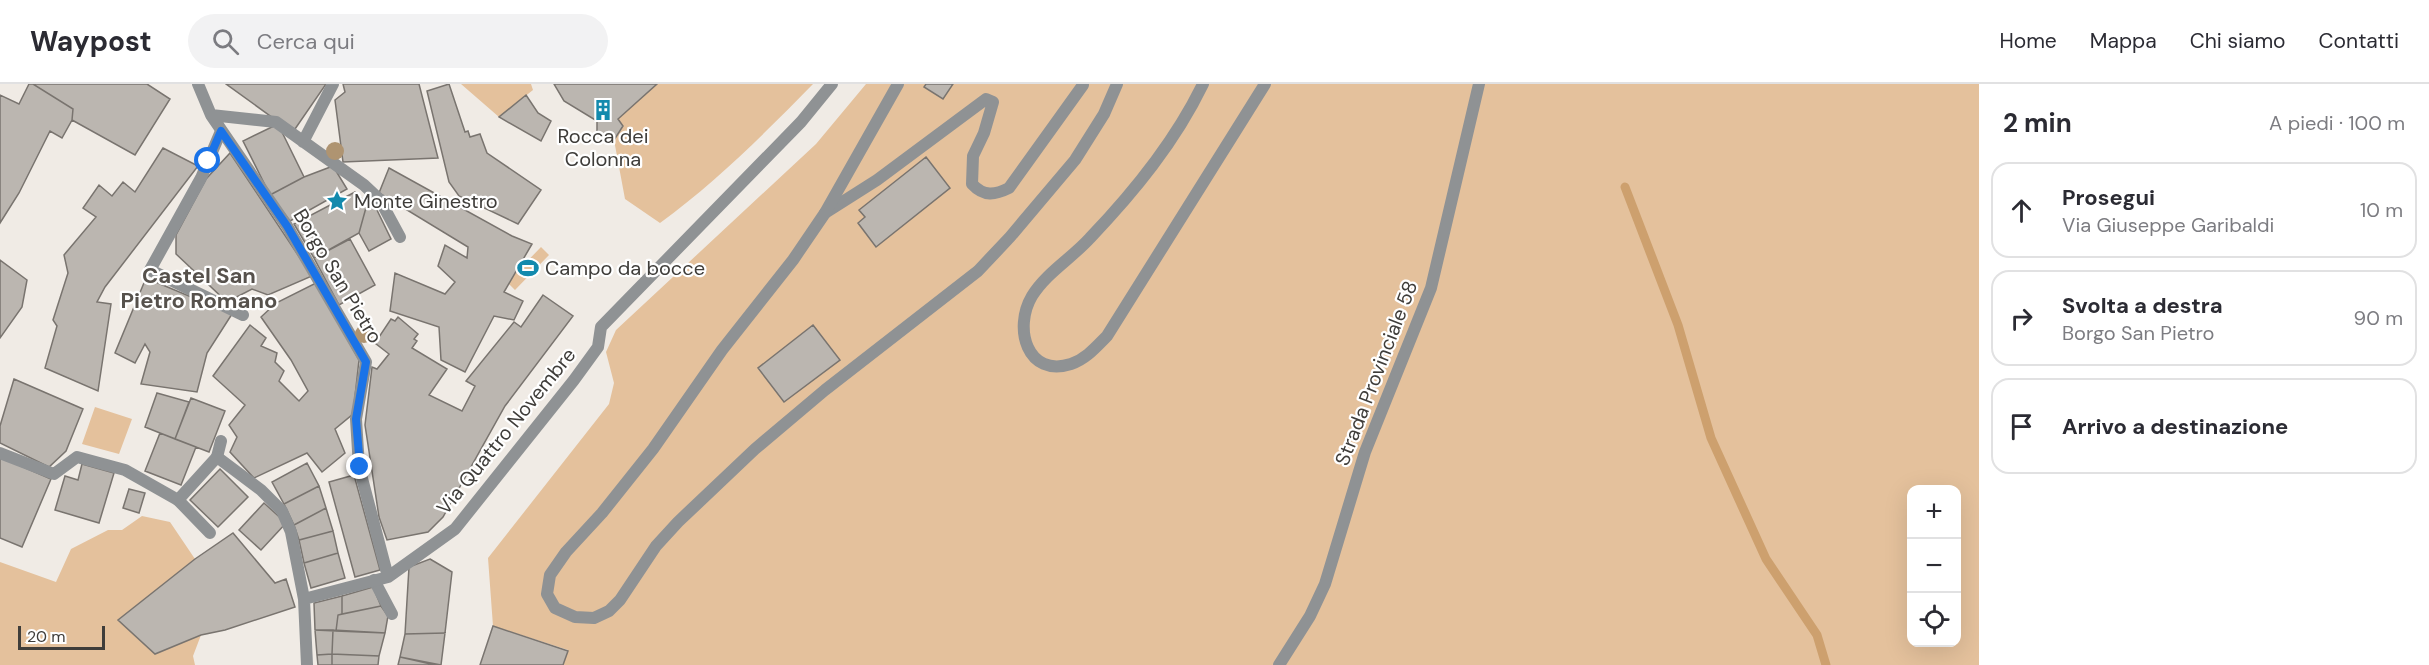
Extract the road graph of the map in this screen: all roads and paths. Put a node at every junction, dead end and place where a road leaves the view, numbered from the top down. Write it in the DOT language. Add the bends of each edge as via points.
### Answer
graph roads {
  1 [pos="198,84"];
  2 [pos="333,84"];
  3 [pos="832,84"];
  4 [pos="898,84"];
  5 [pos="1117,84"];
  6 [pos="1203,84"];
  7 [pos="1264,84"];
  8 [pos="1479,84"];
  9 [pos="1083,85"];
  10 [pos="211,115"];
  11 [pos="221,131"];
  12 [pos="303,142"];
  13 [pos="825,213"];
  14 [pos="400,237"];
  15 [pos="243,315"];
  16 [pos="221,441"];
  17 [pos="0,453"];
  18 [pos="217,457"];
  19 [pos="178,500"];
  20 [pos="210,533"];
  21 [pos="388,577"];
  22 [pos="374,580"];
  23 [pos="304,599"];
  24 [pos="392,614"];
  25 [pos="307,665"];
  26 [pos="1279,665"];
  1 -- 10 [label="street, Borgo San Pietro"];
  2 -- 12 [label="street"];
  3 -- 21 [label="street, Via Quattro Novembre" via="801,122 601,327 598,346 574,380 455,529"];
  4 -- 13 [label="street"];
  5 -- 13 [label="street" via="1104,114 1075,160 978,271 755,449 670,530 609,611 594,618 575,617 555,608 547,594 550,575 653,449"];
  6 -- 7 [label="street" via="1188,116 1158,159 1098,230 1033,295 1024,312 1023,326 1026,343 1040,363 1073,364 1107,336"];
  8 -- 26 [label="street, Strada Provinciale 58" via="1431,288 1365,452 1321,595"];
  9 -- 13 [label="street" via="1009,188 995,195 978,191 972,184 973,156 992,111 993,102 986,99 877,180"];
  10 -- 11 [label="street, Borgo San Pietro"];
  10 -- 12 [label="street" via="276,122"];
  11 -- 15 [label="street" via="201,177 150,270"];
  11 -- 21 [label="street, Borgo San Pietro" via="287,226 366,362 356,419 360,467"];
  12 -- 14 [label="street" via="380,200"];
  16 -- 18 [label="street"];
  17 -- 19 [label="street" via="54,474 77,457 125,470"];
  18 -- 19 [label="street"];
  18 -- 23 [label="street" via="282,511 291,532"];
  19 -- 20 [label="street"];
  21 -- 22 [label="street"];
  22 -- 23 [label="street"];
  22 -- 24 [label="street"];
  23 -- 25 [label="street"];
}
